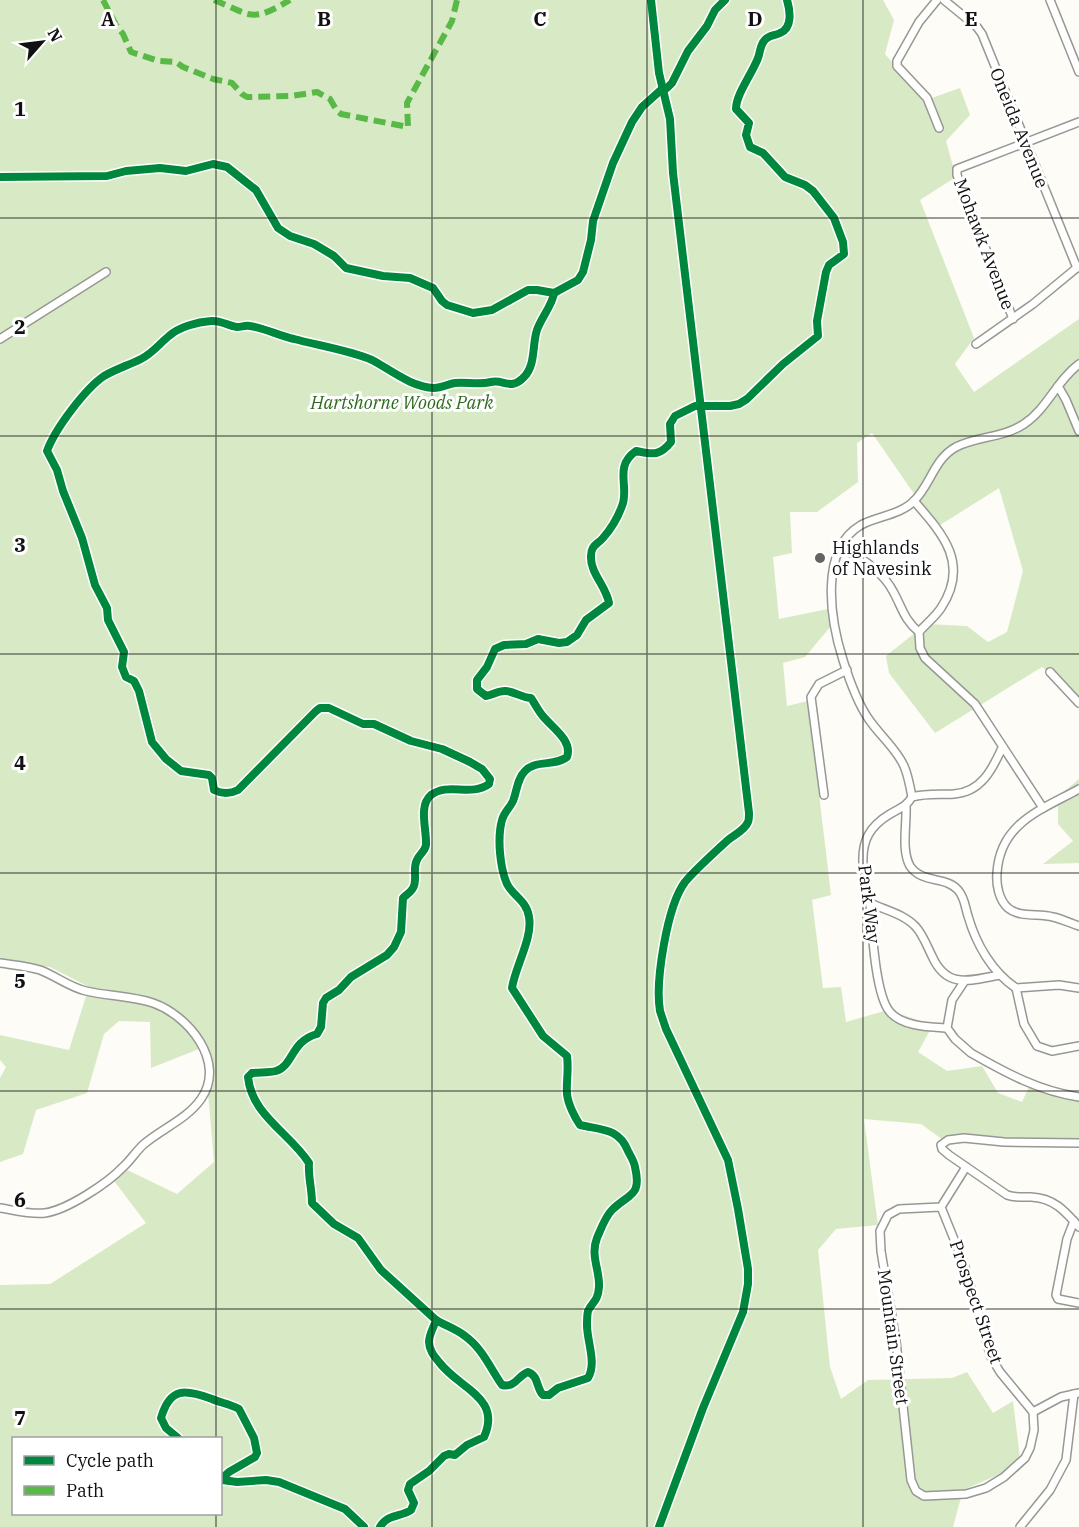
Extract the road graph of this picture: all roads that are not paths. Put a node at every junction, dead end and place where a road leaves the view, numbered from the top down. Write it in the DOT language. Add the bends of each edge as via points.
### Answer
graph roads {
  1 [pos="937,0"];
  2 [pos="944,0"];
  3 [pos="1050,0"];
  4 [pos="1079,72"];
  5 [pos="1079,122"];
  6 [pos="939,128"];
  7 [pos="1025,142"];
  8 [pos="1078,267"];
  9 [pos="106,272"];
  10 [pos="1013,319"];
  11 [pos="0,339"];
  12 [pos="976,344"];
  13 [pos="1079,364"];
  14 [pos="1058,386"];
  15 [pos="1079,431"];
  16 [pos="914,501"];
  17 [pos="841,548"];
  18 [pos="919,632"];
  19 [pos="847,670"];
  20 [pos="1050,672"];
  21 [pos="1079,704"];
  22 [pos="1002,747"];
  23 [pos="1079,789"];
  24 [pos="824,795"];
  25 [pos="912,796"];
  26 [pos="906,808"];
  27 [pos="1042,808"];
  28 [pos="870,903"];
  29 [pos="1079,926"];
  30 [pos="0,963"];
  31 [pos="1000,975"];
  32 [pos="964,982"];
  33 [pos="1016,988"];
  34 [pos="1079,988"];
  35 [pos="947,1028"];
  36 [pos="1079,1046"];
  37 [pos="1079,1097"];
  38 [pos="1079,1143"];
  39 [pos="966,1167"];
  40 [pos="941,1207"];
  41 [pos="0,1208"];
  42 [pos="1076,1224"];
  43 [pos="1079,1303"];
  44 [pos="1076,1393"];
  45 [pos="1033,1412"];
  46 [pos="1020,1527"];
  1 -- 6 [label="street" via="919,22 897,66 927,98"];
  2 -- 7 [label="street, Oneida Avenue" via="982,34"];
  3 -- 4 [label="street"];
  5 -- 7 [label="street"];
  7 -- 8 [label="street, Oneida Avenue"];
  7 -- 10 [label="street, Mohawk Avenue" via="957,169"];
  8 -- 10 [label="street"];
  9 -- 11 [label="street"];
  10 -- 12 [label="street"];
  13 -- 14 [label="street"];
  14 -- 15 [label="street"];
  14 -- 16 [label="street" via="1037,414 1023,425 1006,434 950,450"];
  16 -- 17 [label="street" via="858,527"];
  16 -- 18 [label="street" via="945,538 953,566 945,601"];
  17 -- 18 [label="street" via="882,575 904,616"];
  17 -- 19 [label="street" via="833,570 832,617"];
  18 -- 22 [label="street" via="925,658 975,704"];
  19 -- 24 [label="street" via="819,684 811,697"];
  19 -- 25 [label="street" via="868,717 902,760"];
  20 -- 21 [label="street"];
  22 -- 25 [label="street" via="986,778 969,790"];
  22 -- 27 [label="street"];
  23 -- 27 [label="street"];
  25 -- 26 [label="street, Park Way"];
  26 -- 28 [label="street, Park Way" via="878,822 866,839 863,863"];
  26 -- 31 [label="street" via="909,864 923,876 957,889 978,940"];
  27 -- 29 [label="street" via="1007,838 999,855 998,885 1004,902 1015,912 1053,917"];
  28 -- 32 [label="street" via="915,926 938,968"];
  28 -- 35 [label="street, Park Way" via="878,978 890,1012 914,1024"];
  30 -- 41 [label="street" via="39,970 83,990 155,1003 176,1016 201,1043 210,1071 202,1097 180,1119 144,1143 123,1168 79,1198 48,1213"];
  31 -- 32 [label="street"];
  31 -- 33 [label="street"];
  32 -- 35 [label="street" via="952,1000"];
  33 -- 34 [label="street"];
  33 -- 36 [label="street" via="1024,1024 1038,1046 1052,1051"];
  35 -- 37 [label="street" via="968,1051 1008,1074 1046,1091"];
  38 -- 39 [label="street" via="954,1138 941,1145"];
  39 -- 40 [label="street"];
  39 -- 42 [label="street" via="1007,1195 1055,1203"];
  40 -- 45 [label="street, Prospect Street" via="964,1264 991,1357"];
  40 -- 45 [label="street, Mountain Street" via="893,1211 881,1227 911,1479 916,1491 924,1496 972,1493 1004,1477 1030,1448"];
  42 -- 43 [label="street" via="1067,1239 1056,1295 1058,1299"];
  44 -- 45 [label="street"];
  44 -- 46 [label="street" via="1066,1460 1050,1490"];
}
